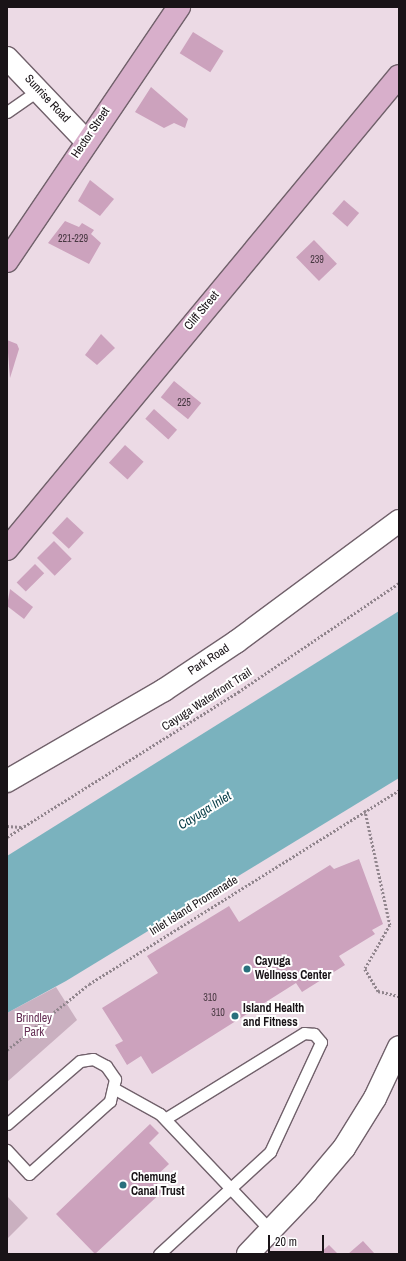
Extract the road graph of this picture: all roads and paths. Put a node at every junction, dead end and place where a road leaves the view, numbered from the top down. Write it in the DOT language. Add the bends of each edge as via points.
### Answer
graph roads {
  1 [pos="179,7"];
  2 [pos="7,58"];
  3 [pos="399,76"];
  4 [pos="39,90"];
  5 [pos="7,112"];
  6 [pos="86,141"];
  7 [pos="7,261"];
  8 [pos="399,521"];
  9 [pos="7,549"];
  10 [pos="399,583"];
  11 [pos="7,781"];
  12 [pos="399,790"];
  13 [pos="365,810"];
  14 [pos="7,826"];
  15 [pos="22,827"];
  16 [pos="7,837"];
  17 [pos="398,996"];
  18 [pos="399,1047"];
  19 [pos="7,1050"];
  20 [pos="115,1089"];
  21 [pos="165,1119"];
  22 [pos="7,1124"];
  23 [pos="7,1150"];
  24 [pos="230,1188"];
  25 [pos="271,1231"];
  26 [pos="159,1254"];
  27 [pos="248,1254"];
  1 -- 6 [label="main road, Hector Street"];
  2 -- 4 [label="street, Sunrise Road"];
  3 -- 9 [label="main road, Cliff Street"];
  4 -- 5 [label="lane"];
  4 -- 6 [label="street, Sunrise Road"];
  6 -- 7 [label="main road, Hector Street"];
  8 -- 11 [label="street, Park Road" via="236,642 164,690"];
  10 -- 15 [label="path, Cayuga Waterfront Trail" via="238,692"];
  12 -- 13 [label="path, Inlet Island Promenade"];
  13 -- 17 [label="path" via="390,925 365,969 378,991"];
  13 -- 19 [label="path, Inlet Island Promenade" via="89,984"];
  14 -- 15 [label="path"];
  15 -- 16 [label="path, Cayuga Waterfront Trail"];
  18 -- 25 [label="street" via="375,1098 344,1148"];
  20 -- 21 [label="lane" via="126,1092"];
  20 -- 22 [label="lane" via="114,1079 106,1066 93,1059 80,1061"];
  20 -- 23 [label="lane" via="110,1101 29,1174"];
  21 -- 24 [label="lane"];
  21 -- 24 [label="lane" via="304,1033 314,1034 321,1042 318,1051 270,1152"];
  24 -- 25 [label="lane"];
  24 -- 26 [label="lane"];
  25 -- 27 [label="street"];
}
